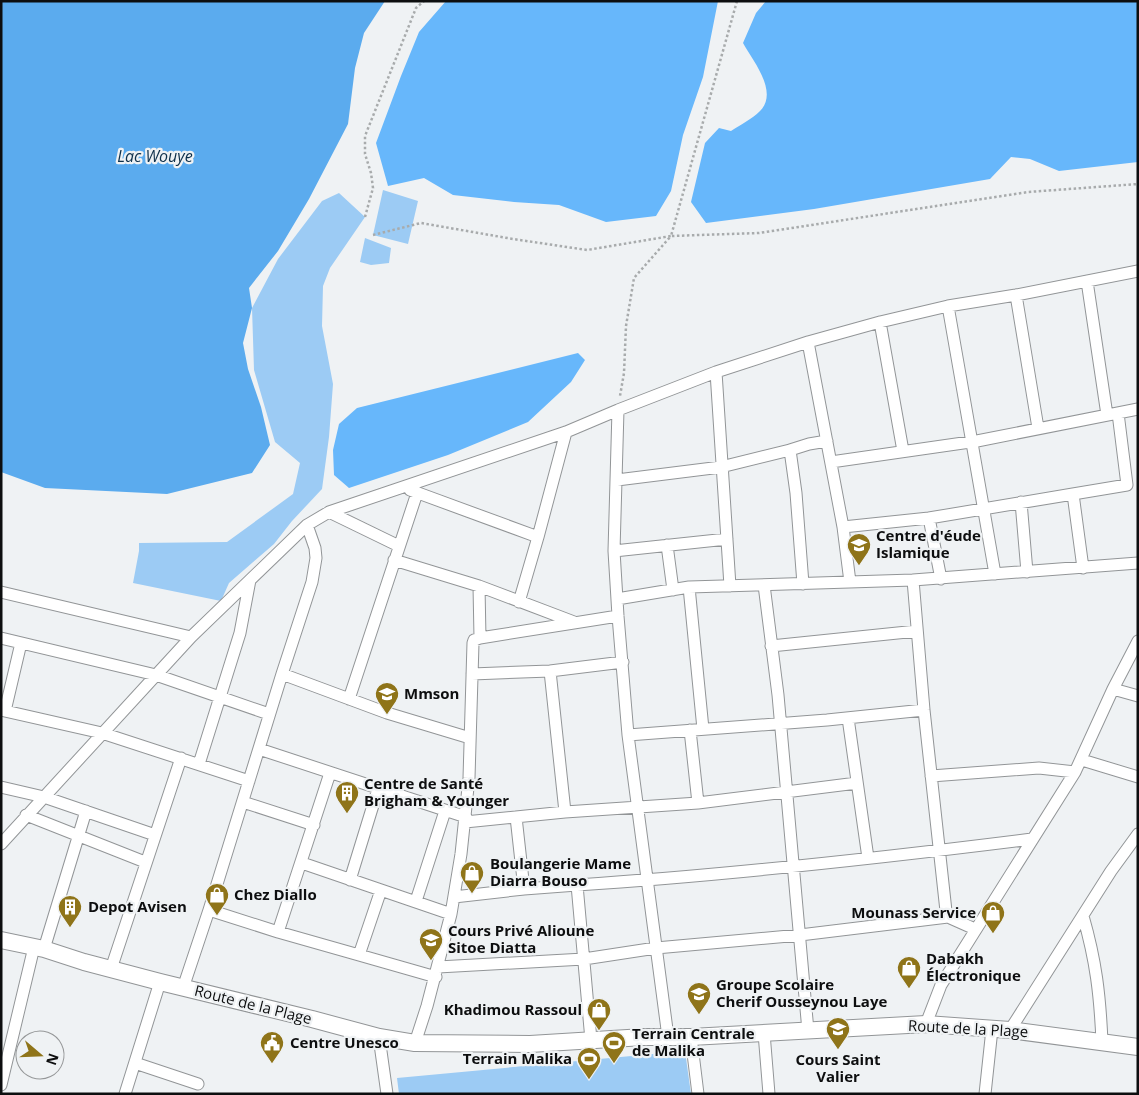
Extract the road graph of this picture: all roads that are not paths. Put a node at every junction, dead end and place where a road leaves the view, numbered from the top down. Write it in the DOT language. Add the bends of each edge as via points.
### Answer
graph roads {
  1 [pos="1138,271"];
  2 [pos="1087,281"];
  3 [pos="1016,295"];
  4 [pos="948,306"];
  5 [pos="880,322"];
  6 [pos="808,342"];
  7 [pos="716,372"];
  8 [pos="1138,409"];
  9 [pos="618,410"];
  10 [pos="1112,414"];
  11 [pos="1038,428"];
  12 [pos="566,432"];
  13 [pos="827,441"];
  14 [pos="972,441"];
  15 [pos="790,450"];
  16 [pos="903,451"];
  17 [pos="831,462"];
  18 [pos="721,467"];
  19 [pos="617,480"];
  20 [pos="1133,484"];
  21 [pos="402,487"];
  22 [pos="417,493"];
  23 [pos="1073,494"];
  24 [pos="1021,502"];
  25 [pos="984,508"];
  26 [pos="329,512"];
  27 [pos="929,518"];
  28 [pos="307,525"];
  29 [pos="843,527"];
  30 [pos="538,537"];
  31 [pos="727,539"];
  32 [pos="667,545"];
  33 [pos="399,546"];
  34 [pos="614,551"];
  35 [pos="394,560"];
  36 [pos="1138,563"];
  37 [pos="1083,568"];
  38 [pos="1026,572"];
  39 [pos="995,574"];
  40 [pos="940,579"];
  41 [pos="250,580"];
  42 [pos="913,580"];
  43 [pos="850,582"];
  44 [pos="803,584"];
  45 [pos="764,585"];
  46 [pos="479,586"];
  47 [pos="730,586"];
  48 [pos="690,587"];
  49 [pos="673,590"];
  50 [pos="1,592"];
  51 [pos="617,600"];
  52 [pos="519,602"];
  53 [pos="618,616"];
  54 [pos="576,623"];
  55 [pos="917,631"];
  56 [pos="191,637"];
  57 [pos="1,638"];
  58 [pos="480,638"];
  59 [pos="1138,641"];
  60 [pos="21,643"];
  61 [pos="771,646"];
  62 [pos="623,662"];
  63 [pos="550,671"];
  64 [pos="282,674"];
  65 [pos="472,674"];
  66 [pos="156,675"];
  67 [pos="1113,689"];
  68 [pos="219,696"];
  69 [pos="1138,696"];
  70 [pos="349,699"];
  71 [pos="924,710"];
  72 [pos="3,711"];
  73 [pos="269,714"];
  74 [pos="848,718"];
  75 [pos="780,723"];
  76 [pos="703,729"];
  77 [pos="690,730"];
  78 [pos="102,733"];
  79 [pos="628,735"];
  80 [pos="470,738"];
  81 [pos="259,749"];
  82 [pos="181,758"];
  83 [pos="1082,760"];
  84 [pos="198,764"];
  85 [pos="1075,772"];
  86 [pos="330,773"];
  87 [pos="931,776"];
  88 [pos="1138,777"];
  89 [pos="249,781"];
  90 [pos="857,783"];
  91 [pos="1,787"];
  92 [pos="378,788"];
  93 [pos="787,793"];
  94 [pos="44,797"];
  95 [pos="243,802"];
  96 [pos="698,803"];
  97 [pos="638,808"];
  98 [pos="86,811"];
  99 [pos="445,811"];
  100 [pos="565,812"];
  101 [pos="26,815"];
  102 [pos="516,817"];
  103 [pos="465,820"];
  104 [pos="314,825"];
  105 [pos="1138,834"];
  106 [pos="155,835"];
  107 [pos="77,836"];
  108 [pos="1032,839"];
  109 [pos="1,844"];
  110 [pos="940,850"];
  111 [pos="868,858"];
  112 [pos="145,862"];
  113 [pos="302,863"];
  114 [pos="794,866"];
  115 [pos="350,880"];
  116 [pos="648,880"];
  117 [pos="577,885"];
  118 [pos="524,888"];
  119 [pos="381,890"];
  120 [pos="454,897"];
  121 [pos="416,901"];
  122 [pos="209,910"];
  123 [pos="451,914"];
  124 [pos="1083,916"];
  125 [pos="948,917"];
  126 [pos="975,929"];
  127 [pos="278,932"];
  128 [pos="800,935"];
  129 [pos="1,940"];
  130 [pos="39,948"];
  131 [pos="656,948"];
  132 [pos="359,956"];
  133 [pos="584,959"];
  134 [pos="111,969"];
  135 [pos="437,972"];
  136 [pos="160,982"];
  137 [pos="183,988"];
  138 [pos="926,1024"];
  139 [pos="992,1029"];
  140 [pos="1010,1030"];
  141 [pos="808,1031"];
  142 [pos="764,1033"];
  143 [pos="379,1037"];
  144 [pos="668,1037"];
  145 [pos="691,1037"];
  146 [pos="591,1040"];
  147 [pos="1102,1042"];
  148 [pos="415,1043"];
  149 [pos="1138,1047"];
  150 [pos="135,1063"];
  151 [pos="198,1084"];
  152 [pos="1,1086"];
  153 [pos="125,1094"];
  154 [pos="388,1094"];
  155 [pos="698,1094"];
  156 [pos="769,1094"];
  157 [pos="979,1094"];
  158 [pos="985,1094"];
  1 -- 2 [label="street"];
  2 -- 3 [label="street"];
  2 -- 10 [label="street"];
  3 -- 4 [label="street"];
  3 -- 11 [label="street"];
  4 -- 5 [label="street"];
  4 -- 14 [label="street"];
  5 -- 6 [label="street"];
  5 -- 16 [label="street"];
  6 -- 7 [label="street"];
  6 -- 13 [label="street"];
  7 -- 9 [label="street"];
  7 -- 18 [label="street"];
  8 -- 10 [label="street"];
  9 -- 12 [label="street"];
  9 -- 19 [label="street"];
  10 -- 11 [label="street"];
  10 -- 20 [label="street"];
  11 -- 14 [label="street"];
  12 -- 21 [label="street"];
  12 -- 30 [label="street"];
  13 -- 15 [label="street"];
  13 -- 17 [label="street"];
  14 -- 16 [label="street"];
  14 -- 25 [label="street"];
  15 -- 18 [label="street"];
  15 -- 44 [label="street"];
  16 -- 17 [label="street"];
  17 -- 29 [label="street"];
  18 -- 19 [label="street"];
  18 -- 31 [label="street"];
  19 -- 34 [label="street"];
  20 -- 23 [label="street"];
  21 -- 22 [label="street"];
  21 -- 26 [label="street"];
  22 -- 30 [label="street"];
  22 -- 33 [label="street"];
  23 -- 24 [label="street"];
  23 -- 37 [label="street"];
  24 -- 25 [label="street"];
  24 -- 38 [label="street"];
  25 -- 27 [label="street"];
  25 -- 39 [label="street"];
  26 -- 28 [label="street"];
  26 -- 33 [label="street"];
  27 -- 29 [label="street"];
  27 -- 40 [label="street"];
  28 -- 41 [label="street"];
  28 -- 64 [label="street" via="315,548 315,568"];
  29 -- 43 [label="street"];
  30 -- 52 [label="street"];
  31 -- 32 [label="street"];
  31 -- 47 [label="street"];
  32 -- 34 [label="street"];
  32 -- 49 [label="street"];
  33 -- 35 [label="street"];
  34 -- 51 [label="street"];
  35 -- 46 [label="street"];
  35 -- 70 [label="street"];
  36 -- 37 [label="street"];
  37 -- 38 [label="street"];
  38 -- 39 [label="street"];
  39 -- 40 [label="street"];
  40 -- 42 [label="street"];
  41 -- 56 [label="street"];
  41 -- 68 [label="street" via="240,633"];
  42 -- 43 [label="street"];
  42 -- 55 [label="street"];
  43 -- 44 [label="street"];
  44 -- 45 [label="street"];
  45 -- 47 [label="street"];
  45 -- 61 [label="street"];
  46 -- 52 [label="street"];
  46 -- 58 [label="street"];
  47 -- 48 [label="street"];
  48 -- 49 [label="street"];
  48 -- 76 [label="street"];
  49 -- 51 [label="street"];
  50 -- 56 [label="street"];
  51 -- 53 [label="street"];
  52 -- 54 [label="street"];
  53 -- 54 [label="street"];
  53 -- 62 [label="street"];
  54 -- 58 [label="street"];
  55 -- 61 [label="street"];
  55 -- 71 [label="street"];
  56 -- 66 [label="street"];
  57 -- 60 [label="street"];
  58 -- 65 [label="street" via="472,642"];
  59 -- 67 [label="street"];
  60 -- 66 [label="street"];
  60 -- 72 [label="street"];
  61 -- 75 [label="street"];
  62 -- 63 [label="street"];
  62 -- 79 [label="street"];
  63 -- 65 [label="street"];
  63 -- 100 [label="street"];
  64 -- 70 [label="street"];
  64 -- 73 [label="street"];
  65 -- 80 [label="street"];
  66 -- 68 [label="street"];
  66 -- 78 [label="street"];
  67 -- 69 [label="street"];
  67 -- 83 [label="street"];
  68 -- 73 [label="street"];
  68 -- 84 [label="street"];
  70 -- 80 [label="street"];
  71 -- 74 [label="street"];
  71 -- 87 [label="street"];
  72 -- 78 [label="street"];
  73 -- 81 [label="street"];
  74 -- 75 [label="street"];
  74 -- 90 [label="street"];
  75 -- 76 [label="street"];
  75 -- 93 [label="street"];
  76 -- 77 [label="street"];
  77 -- 79 [label="street"];
  77 -- 96 [label="street"];
  78 -- 82 [label="street"];
  78 -- 94 [label="street"];
  79 -- 97 [label="street"];
  80 -- 103 [label="street"];
  81 -- 86 [label="street"];
  81 -- 89 [label="street"];
  82 -- 84 [label="street"];
  82 -- 106 [label="street"];
  83 -- 85 [label="street"];
  83 -- 88 [label="street"];
  84 -- 89 [label="street"];
  85 -- 87 [label="street" via="1038,768"];
  85 -- 108 [label="street"];
  86 -- 92 [label="street"];
  86 -- 104 [label="street"];
  87 -- 110 [label="street"];
  89 -- 95 [label="street"];
  90 -- 93 [label="street"];
  90 -- 111 [label="street"];
  91 -- 94 [label="street"];
  92 -- 99 [label="street"];
  92 -- 115 [label="street"];
  93 -- 96 [label="street"];
  93 -- 114 [label="street"];
  94 -- 98 [label="street"];
  94 -- 101 [label="street"];
  95 -- 104 [label="street"];
  95 -- 122 [label="street"];
  96 -- 97 [label="street"];
  97 -- 100 [label="street"];
  97 -- 116 [label="street"];
  98 -- 106 [label="street"];
  98 -- 107 [label="street"];
  99 -- 103 [label="street"];
  99 -- 121 [label="street"];
  100 -- 102 [label="street"];
  101 -- 107 [label="street"];
  101 -- 109 [label="street"];
  102 -- 103 [label="street"];
  102 -- 118 [label="street"];
  103 -- 120 [label="street"];
  104 -- 113 [label="street"];
  105 -- 124 [label="street"];
  106 -- 112 [label="street"];
  107 -- 112 [label="street"];
  107 -- 130 [label="street"];
  108 -- 110 [label="street"];
  108 -- 126 [label="street"];
  110 -- 111 [label="street"];
  110 -- 125 [label="street"];
  111 -- 114 [label="street"];
  112 -- 134 [label="street"];
  113 -- 115 [label="street"];
  113 -- 127 [label="street"];
  114 -- 116 [label="street"];
  114 -- 128 [label="street"];
  115 -- 119 [label="street"];
  116 -- 117 [label="street"];
  116 -- 131 [label="street"];
  117 -- 118 [label="street"];
  117 -- 133 [label="street"];
  118 -- 120 [label="street"];
  119 -- 121 [label="street"];
  119 -- 132 [label="street"];
  120 -- 123 [label="street"];
  121 -- 123 [label="street"];
  122 -- 127 [label="street"];
  122 -- 137 [label="street"];
  123 -- 135 [label="street"];
  124 -- 140 [label="street"];
  124 -- 147 [label="street" via="1097,976"];
  125 -- 126 [label="street"];
  125 -- 128 [label="street"];
  126 -- 138 [label="street" via="941,984"];
  127 -- 132 [label="street"];
  128 -- 131 [label="street"];
  128 -- 141 [label="street"];
  129 -- 130 [label="main road, Route de la Plage"];
  130 -- 134 [label="main road, Route de la Plage"];
  130 -- 152 [label="street"];
  131 -- 133 [label="street"];
  131 -- 144 [label="street"];
  132 -- 135 [label="street"];
  133 -- 135 [label="street"];
  133 -- 146 [label="street"];
  134 -- 136 [label="main road, Route de la Plage"];
  135 -- 148 [label="street"];
  136 -- 137 [label="main road, Route de la Plage"];
  136 -- 150 [label="street"];
  137 -- 143 [label="main road, Route de la Plage"];
  138 -- 139 [label="main road, Route de la Plage"];
  138 -- 141 [label="main road, Route de la Plage"];
  139 -- 140 [label="main road, Route de la Plage"];
  139 -- 158 [label="street"];
  140 -- 147 [label="main road, Route de la Plage"];
  141 -- 142 [label="main road, Route de la Plage"];
  142 -- 145 [label="main road, Route de la Plage"];
  142 -- 156 [label="street"];
  143 -- 148 [label="main road, Route de la Plage"];
  143 -- 154 [label="street"];
  144 -- 145 [label="main road, Route de la Plage"];
  144 -- 146 [label="main road, Route de la Plage"];
  145 -- 155 [label="street"];
  146 -- 148 [label="main road, Route de la Plage" via="530,1044"];
  147 -- 149 [label="main road, Route de la Plage"];
  150 -- 151 [label="street"];
  150 -- 153 [label="street"];
  157 -- 158 [label="street"];
}
